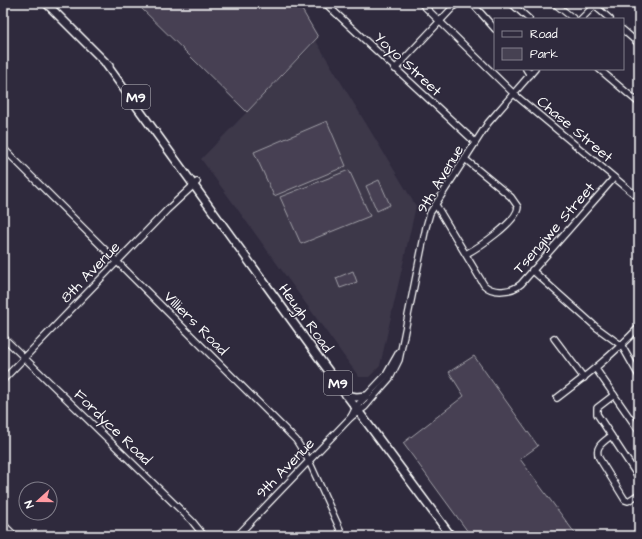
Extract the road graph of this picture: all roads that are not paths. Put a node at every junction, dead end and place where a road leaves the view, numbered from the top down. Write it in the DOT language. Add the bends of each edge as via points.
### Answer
graph roads {
  1 [pos="46,3"];
  2 [pos="325,3"];
  3 [pos="420,3"];
  4 [pos="456,3"];
  5 [pos="472,3"];
  6 [pos="511,3"];
  7 [pos="554,3"];
  8 [pos="596,5"];
  9 [pos="528,18"];
  10 [pos="573,18"];
  11 [pos="582,18"];
  12 [pos="609,18"];
  13 [pos="439,23"];
  14 [pos="494,28"];
  15 [pos="624,31"];
  16 [pos="639,44"];
  17 [pos="395,69"];
  18 [pos="527,70"];
  19 [pos="534,70"];
  20 [pos="600,70"];
  21 [pos="530,74"];
  22 [pos="514,94"];
  23 [pos="639,103"];
  24 [pos="475,142"];
  25 [pos="3,148"];
  26 [pos="465,159"];
  27 [pos="614,178"];
  28 [pos="195,184"];
  29 [pos="639,198"];
  30 [pos="436,205"];
  31 [pos="466,254"];
  32 [pos="117,261"];
  33 [pos="532,270"];
  34 [pos="639,327"];
  35 [pos="3,336"];
  36 [pos="554,338"];
  37 [pos="403,345"];
  38 [pos="622,346"];
  39 [pos="25,358"];
  40 [pos="596,369"];
  41 [pos="639,376"];
  42 [pos="584,378"];
  43 [pos="3,380"];
  44 [pos="346,395"];
  45 [pos="614,395"];
  46 [pos="367,396"];
  47 [pos="557,398"];
  48 [pos="358,410"];
  49 [pos="639,431"];
  50 [pos="611,436"];
  51 [pos="309,461"];
  52 [pos="639,478"];
  53 [pos="639,494"];
  54 [pos="3,524"];
  55 [pos="16,536"];
  56 [pos="204,536"];
  57 [pos="237,536"];
  58 [pos="343,536"];
  59 [pos="451,536"];
  1 -- 28 [label="main road, Heugh Road / M9" via="106,64"];
  2 -- 17 [label="street, Yoyo Street"];
  3 -- 13 [label="street, Chase Street"];
  4 -- 13 [label="street"];
  5 -- 14 [label="street"];
  6 -- 9 [label="street"];
  7 -- 10 [label="street"];
  8 -- 11 [label="street"];
  8 -- 12 [label="street"];
  13 -- 17 [label="street"];
  13 -- 22 [label="street, Chase Street"];
  15 -- 16 [label="street"];
  17 -- 24 [label="street, Yoyo Street"];
  18 -- 21 [label="street"];
  19 -- 21 [label="street, 9th Avenue"];
  20 -- 23 [label="street"];
  21 -- 22 [label="street, 9th Avenue"];
  22 -- 24 [label="street, 9th Avenue"];
  22 -- 27 [label="street, Chase Street"];
  24 -- 26 [label="street, 9th Avenue"];
  25 -- 32 [label="street, Villiers Road"];
  26 -- 30 [label="street, 9th Avenue"];
  26 -- 31 [label="street" via="511,197 518,206 516,213 491,239"];
  27 -- 29 [label="street, Chase Street"];
  27 -- 33 [label="street, Tsengiwe Street"];
  28 -- 32 [label="street, 8th Avenue"];
  28 -- 44 [label="main road, Heugh Road / M9"];
  30 -- 31 [label="street, Tsengiwe Street"];
  30 -- 37 [label="street, 9th Avenue" via="430,213 426,227"];
  31 -- 33 [label="street, Tsengiwe Street" via="484,285 493,291 516,288"];
  32 -- 39 [label="street, 8th Avenue"];
  32 -- 51 [label="street, Villiers Road" via="296,440"];
  33 -- 38 [label="street" via="596,327"];
  34 -- 38 [label="street"];
  35 -- 39 [label="street, Fordyce Road"];
  36 -- 42 [label="street"];
  37 -- 46 [label="street, 9th Avenue" via="386,375"];
  37 -- 48 [label="street, 9th Avenue" via="390,378"];
  38 -- 40 [label="street"];
  38 -- 41 [label="street"];
  39 -- 43 [label="street, 8th Avenue"];
  39 -- 56 [label="street, Fordyce Road" via="192,521"];
  40 -- 42 [label="street"];
  40 -- 45 [label="street"];
  42 -- 47 [label="street"];
  44 -- 46 [label="main road"];
  44 -- 48 [label="main road, Heugh Road / M9"];
  45 -- 49 [label="street"];
  45 -- 50 [label="street" via="597,408 596,412"];
  46 -- 48 [label="street, 9th Avenue"];
  48 -- 51 [label="street, 9th Avenue"];
  48 -- 59 [label="main road, Heugh Road / M9"];
  50 -- 52 [label="street"];
  50 -- 53 [label="street" via="600,444 597,451 599,458 625,500 628,501"];
  51 -- 57 [label="street, 9th Avenue"];
  51 -- 58 [label="street, Villiers Road"];
  54 -- 55 [label="street"];
}
